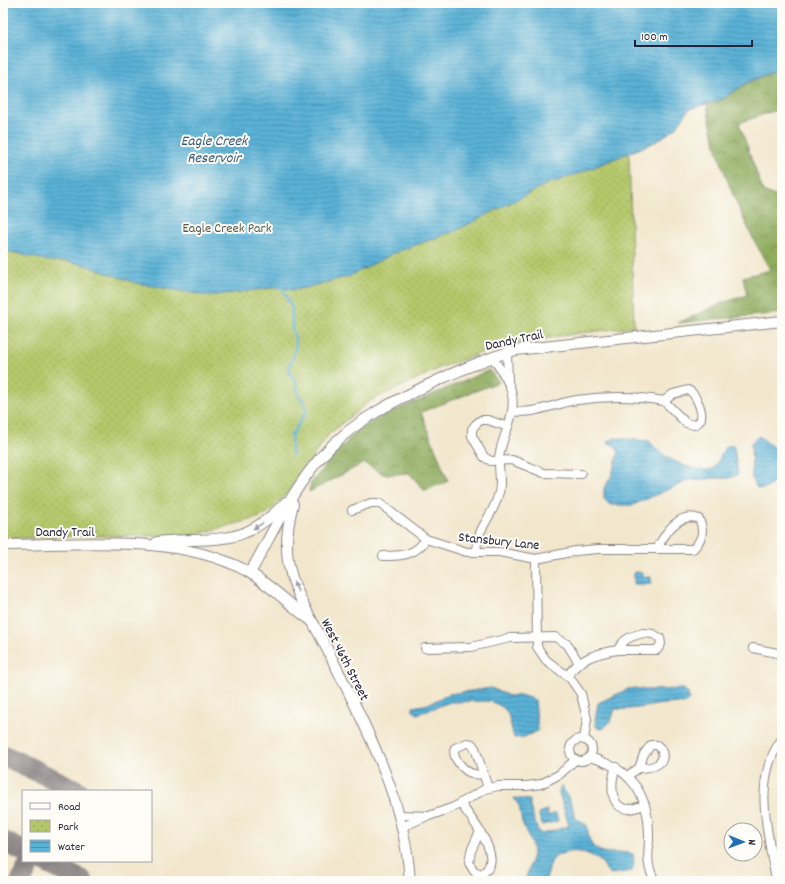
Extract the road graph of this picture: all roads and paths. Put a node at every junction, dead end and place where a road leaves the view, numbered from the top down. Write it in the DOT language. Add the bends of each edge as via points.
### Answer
graph roads {
  1 [pos="782,321"];
  2 [pos="507,352"];
  3 [pos="492,357"];
  4 [pos="508,382"];
  5 [pos="664,401"];
  6 [pos="513,411"];
  7 [pos="508,427"];
  8 [pos="499,460"];
  9 [pos="581,474"];
  10 [pos="297,490"];
  11 [pos="352,510"];
  12 [pos="426,539"];
  13 [pos="3,545"];
  14 [pos="127,545"];
  15 [pos="657,549"];
  16 [pos="476,552"];
  17 [pos="383,556"];
  18 [pos="536,559"];
  19 [pos="250,573"];
  20 [pos="314,622"];
  21 [pos="536,637"];
  22 [pos="425,648"];
  23 [pos="753,648"];
  24 [pos="618,650"];
  25 [pos="782,654"];
  26 [pos="579,663"];
  27 [pos="567,676"];
  28 [pos="782,739"];
  29 [pos="584,740"];
  30 [pos="589,757"];
  31 [pos="575,760"];
  32 [pos="616,767"];
  33 [pos="639,768"];
  34 [pos="483,774"];
  35 [pos="627,776"];
  36 [pos="488,788"];
  37 [pos="460,803"];
  38 [pos="645,805"];
  39 [pos="399,815"];
  40 [pos="425,817"];
  41 [pos="402,827"];
  42 [pos="480,831"];
  43 [pos="410,881"];
  44 [pos="655,881"];
  45 [pos="776,881"];
  1 -- 2 [label="street, Dandy Trail"];
  2 -- 3 [label="street, Dandy Trail"];
  2 -- 4 [label="street"];
  3 -- 4 [label="street"];
  3 -- 10 [label="street, Dandy Trail" via="408,394 359,422 324,453"];
  4 -- 6 [label="street" via="514,396"];
  5 -- 5 [label="street" via="686,423 694,425 701,420 696,397 692,391 680,391"];
  5 -- 6 [label="street" via="634,398 584,400 527,412"];
  6 -- 7 [label="street"];
  7 -- 8 [label="street" via="501,445"];
  7 -- 8 [label="street" via="486,420 478,422 472,429 472,436 484,457"];
  8 -- 9 [label="street" via="516,462 544,473"];
  8 -- 16 [label="street" via="499,495 478,536"];
  10 -- 14 [label="street, one-way" via="268,520 234,536 213,540 174,540"];
  10 -- 19 [label="street"];
  20 -- 10 [label="street, one-way" via="294,582 287,554 287,532"];
  11 -- 12 [label="street, Stansbury Lane" via="371,503 379,503"];
  12 -- 16 [label="street, Stansbury Lane" via="459,551"];
  12 -- 17 [label="street" via="410,554"];
  13 -- 14 [label="street, Dandy Trail"];
  14 -- 19 [label="street, West 46th Street" via="169,547 197,552"];
  15 -- 15 [label="street, Stansbury Lane" via="663,537 681,519 699,519 703,526 702,533 694,549"];
  15 -- 18 [label="street, Stansbury Lane" via="587,550"];
  16 -- 18 [label="street, Stansbury Lane" via="503,552"];
  18 -- 21 [label="street"];
  19 -- 20 [label="street, West 46th Street"];
  20 -- 39 [label="street, West 46th Street" via="367,732"];
  21 -- 22 [label="street" via="510,638 471,647"];
  21 -- 26 [label="street" via="560,639 567,644"];
  21 -- 27 [label="street" via="537,647 543,656"];
  23 -- 25 [label="street"];
  24 -- 24 [label="street" via="654,651 659,648 661,642 656,634 646,633 622,642"];
  24 -- 26 [label="street" via="589,657"];
  26 -- 27 [label="street"];
  27 -- 29 [label="street" via="580,694 587,712"];
  28 -- 45 [label="street" via="769,761 764,786 764,803"];
  29 -- 30 [label="street" via="591,748"];
  29 -- 31 [label="street" via="576,741 571,746 571,754"];
  30 -- 31 [label="street" via="583,761"];
  30 -- 32 [label="street"];
  31 -- 36 [label="street" via="563,772 541,784"];
  32 -- 35 [label="street"];
  32 -- 38 [label="street" via="612,787 616,802 626,809"];
  33 -- 35 [label="street"];
  34 -- 34 [label="street" via="472,774 462,767 454,753 459,745 473,745"];
  34 -- 36 [label="street"];
  35 -- 38 [label="street" via="636,786"];
  36 -- 37 [label="street"];
  37 -- 40 [label="street" via="443,812"];
  37 -- 42 [label="street"];
  38 -- 44 [label="street" via="648,819 647,864"];
  39 -- 40 [label="street"];
  39 -- 41 [label="street, West 46th Street"];
  40 -- 41 [label="street"];
  41 -- 43 [label="street, West 46th Street"];
}
